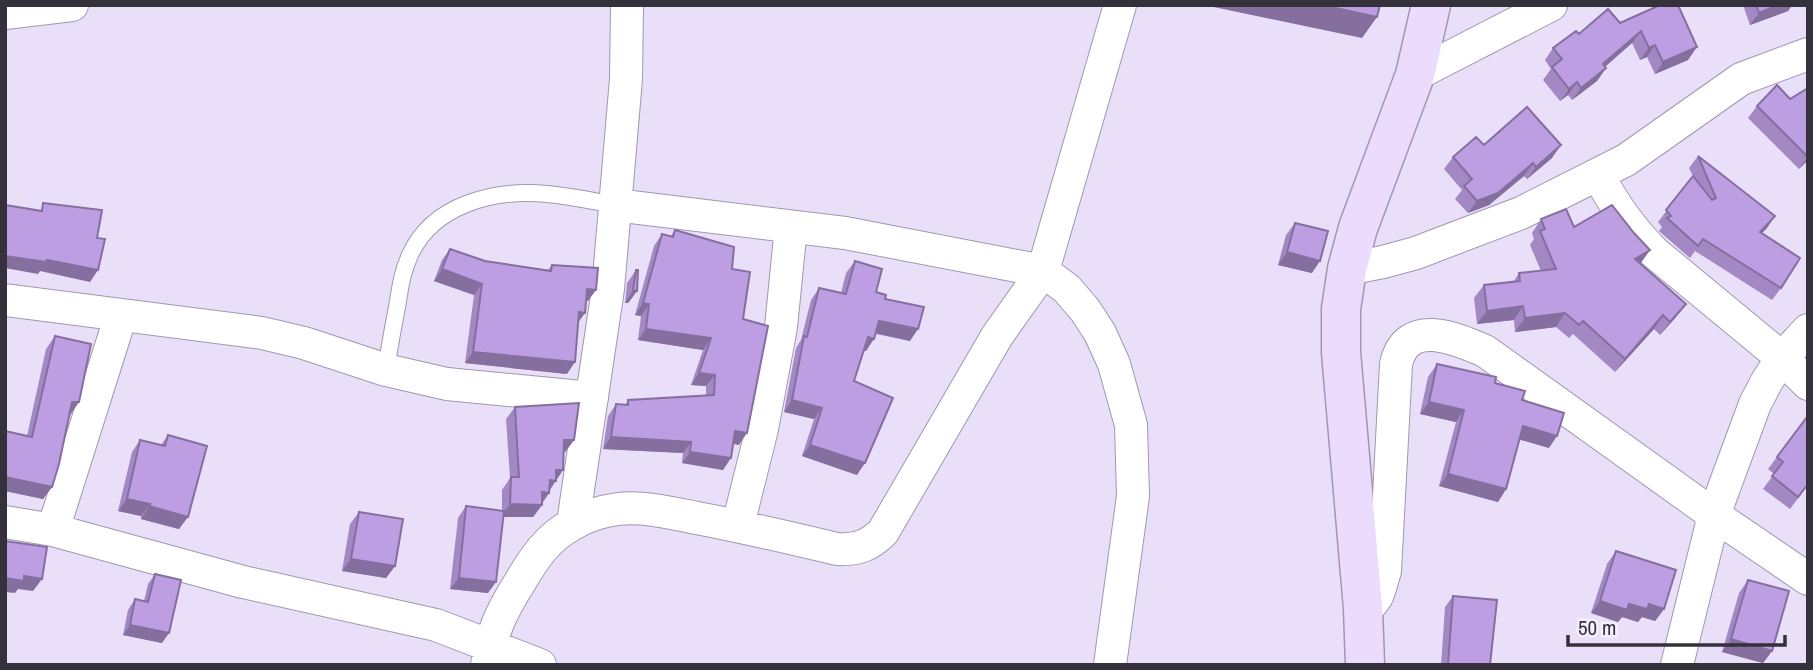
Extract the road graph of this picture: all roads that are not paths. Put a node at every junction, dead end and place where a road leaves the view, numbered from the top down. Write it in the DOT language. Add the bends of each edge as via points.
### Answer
graph roads {
  1 [pos="72,5"];
  2 [pos="627,5"];
  3 [pos="1120,5"];
  4 [pos="1431,5"];
  5 [pos="1551,5"];
  6 [pos="5,13"];
  7 [pos="1808,54"];
  8 [pos="1415,75"];
  9 [pos="1598,174"];
  10 [pos="615,205"];
  11 [pos="791,227"];
  12 [pos="1347,269"];
  13 [pos="1043,271"];
  14 [pos="5,300"];
  15 [pos="121,315"];
  16 [pos="1808,330"];
  17 [pos="1782,358"];
  18 [pos="386,370"];
  19 [pos="1808,384"];
  20 [pos="592,398"];
  21 [pos="1714,514"];
  22 [pos="5,522"];
  23 [pos="573,523"];
  24 [pos="738,525"];
  25 [pos="53,530"];
  26 [pos="1808,579"];
  27 [pos="1363,608"];
  28 [pos="488,654"];
  29 [pos="540,665"];
  30 [pos="1110,665"];
  31 [pos="1365,665"];
  32 [pos="1677,665"];
  1 -- 6 [label="street"];
  2 -- 10 [label="street"];
  3 -- 13 [label="street"];
  4 -- 8 [label="street"];
  5 -- 8 [label="street"];
  7 -- 9 [label="street" via="1741,79 1626,160"];
  8 -- 12 [label="street"];
  9 -- 12 [label="street" via="1521,213 1416,253"];
  9 -- 17 [label="street" via="1621,215 1655,253"];
  10 -- 11 [label="street"];
  10 -- 18 [label="lane" via="516,194 473,202 435,221 410,254 402,275"];
  10 -- 20 [label="street"];
  11 -- 13 [label="street"];
  11 -- 24 [label="street" via="781,327"];
  12 -- 27 [label="street" via="1341,352"];
  13 -- 24 [label="street" via="997,336 883,532 873,541 851,550 837,549"];
  13 -- 30 [label="street" via="1068,289 1100,333 1132,425 1133,496"];
  14 -- 15 [label="street"];
  15 -- 18 [label="street" via="262,333"];
  15 -- 25 [label="street"];
  16 -- 17 [label="street"];
  17 -- 19 [label="street"];
  17 -- 21 [label="street" via="1755,404"];
  18 -- 20 [label="street" via="447,384"];
  20 -- 23 [label="street"];
  21 -- 26 [label="street"];
  21 -- 27 [label="street" via="1485,351 1451,338 1419,335 1406,342 1396,363 1385,571 1376,599"];
  21 -- 32 [label="street"];
  22 -- 25 [label="street"];
  23 -- 24 [label="street" via="619,509 645,509"];
  23 -- 28 [label="street" via="545,544 531,564 505,608"];
  25 -- 28 [label="street" via="243,582 436,625"];
  27 -- 31 [label="street"];
  28 -- 29 [label="street"];
}
